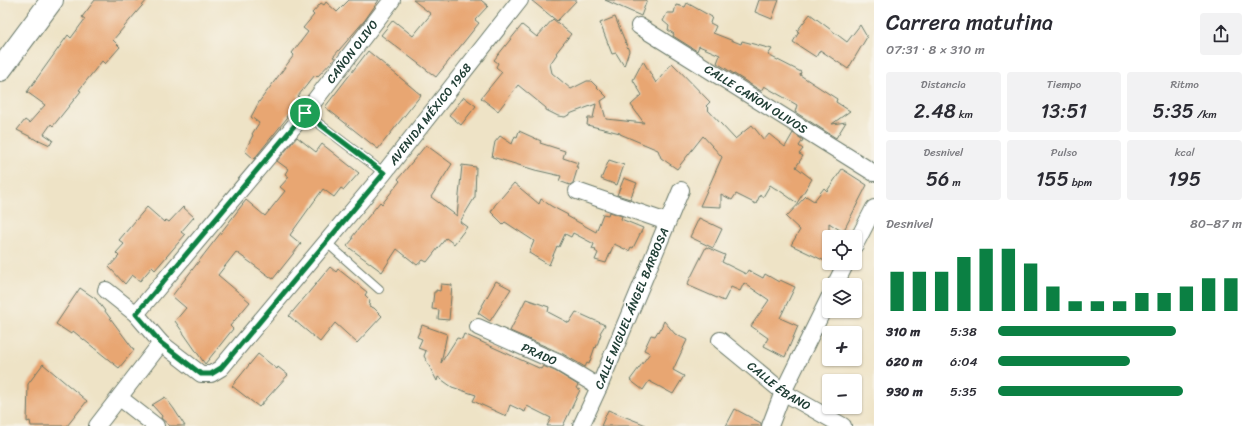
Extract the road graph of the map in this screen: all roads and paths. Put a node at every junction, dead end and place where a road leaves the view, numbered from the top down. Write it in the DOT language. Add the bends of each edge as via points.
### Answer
graph roads {
  1 [pos="52,0"];
  2 [pos="392,0"];
  3 [pos="520,0"];
  4 [pos="639,26"];
  5 [pos="0,70"];
  6 [pos="305,113"];
  7 [pos="384,173"];
  8 [pos="874,173"];
  9 [pos="577,190"];
  10 [pos="682,190"];
  11 [pos="874,208"];
  12 [pos="667,222"];
  13 [pos="862,231"];
  14 [pos="326,242"];
  15 [pos="379,289"];
  16 [pos="106,290"];
  17 [pos="822,312"];
  18 [pos="136,314"];
  19 [pos="478,327"];
  20 [pos="720,340"];
  21 [pos="161,343"];
  22 [pos="599,387"];
  23 [pos="783,392"];
  24 [pos="120,398"];
  25 [pos="97,426"];
  26 [pos="156,426"];
  27 [pos="581,426"];
  28 [pos="770,426"];
  29 [pos="843,426"];
  1 -- 5 [label="main road"];
  2 -- 6 [label="street, CAÑON OLIVO"];
  3 -- 7 [label="street, AVENIDA MÉXICO 1968"];
  4 -- 8 [label="street, CALLE CAÑON OLIVOS"];
  6 -- 7 [label="lane"];
  6 -- 18 [label="street, CAÑON OLIVO"];
  7 -- 14 [label="street, AVENIDA MÉXICO 1968"];
  9 -- 12 [label="street"];
  10 -- 12 [label="street, CALLE MIGUEL ÁNGEL BARBOSA"];
  11 -- 13 [label="street"];
  12 -- 22 [label="street, CALLE MIGUEL ÁNGEL BARBOSA"];
  14 -- 15 [label="lane"];
  14 -- 21 [label="street, AVENIDA MÉXICO 1968" via="221,368 211,374 201,374"];
  16 -- 18 [label="street"];
  17 -- 23 [label="street"];
  18 -- 21 [label="street"];
  19 -- 22 [label="street, PRADO" via="559,363"];
  20 -- 23 [label="street, CALLE ÉBANO"];
  21 -- 24 [label="street"];
  22 -- 27 [label="street, CALLE MIGUEL ÁNGEL BARBOSA"];
  23 -- 28 [label="street"];
  23 -- 29 [label="street, CALLE ÉBANO"];
  24 -- 25 [label="street"];
  24 -- 26 [label="street"];
}
